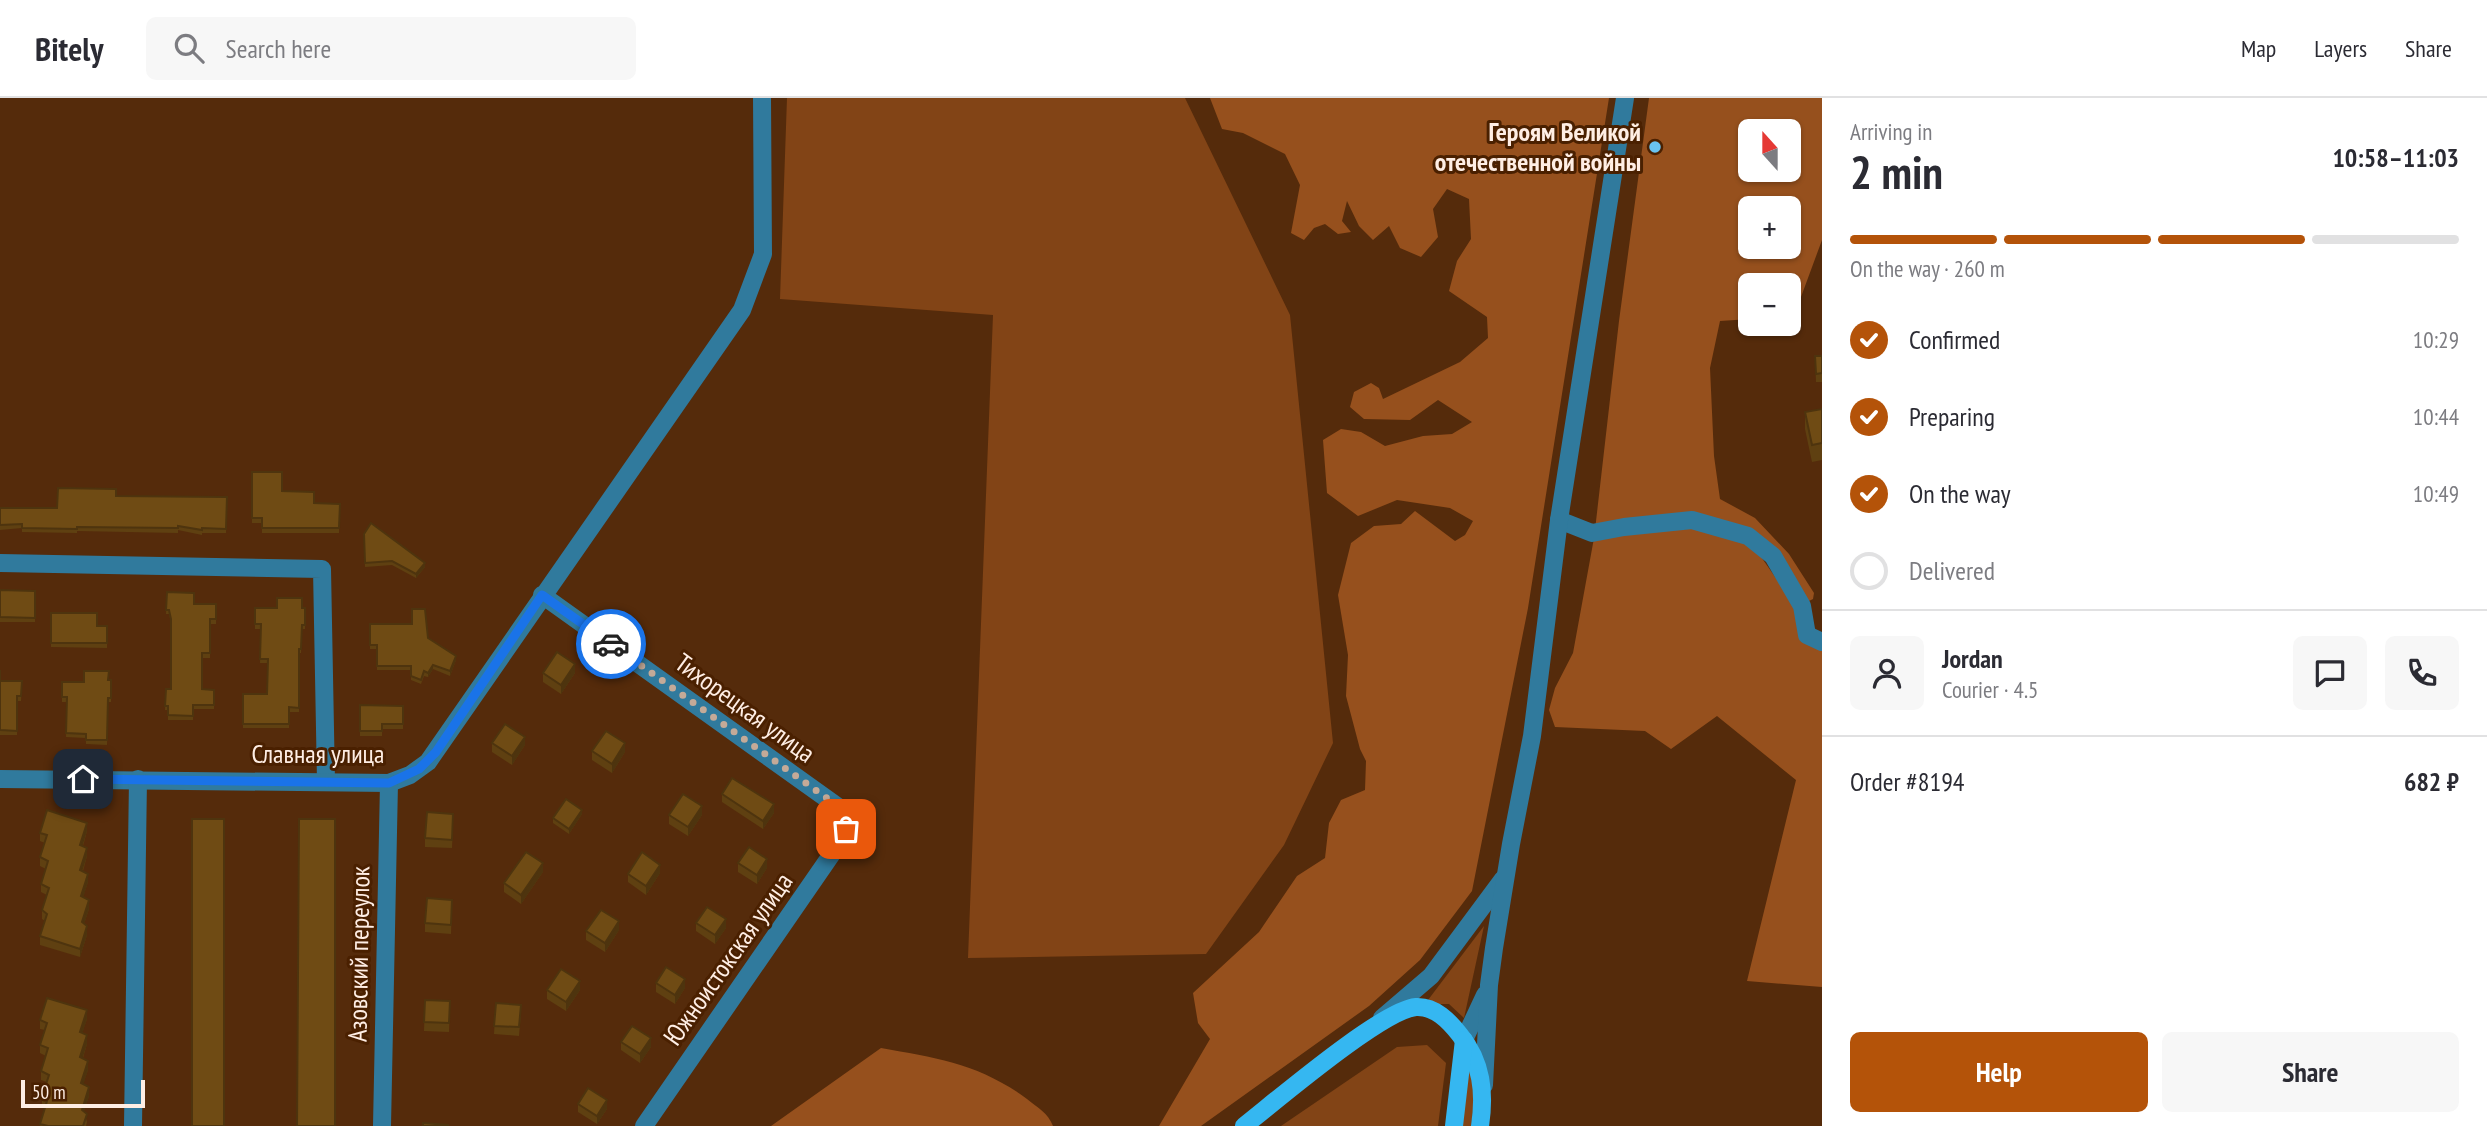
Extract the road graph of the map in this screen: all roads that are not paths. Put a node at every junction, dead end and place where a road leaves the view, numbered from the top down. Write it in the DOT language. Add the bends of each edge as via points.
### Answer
graph roads {
  1 [pos="762,98"];
  2 [pos="1625,98"];
  3 [pos="1559,520"];
  4 [pos="0,563"];
  5 [pos="542,595"];
  6 [pos="1822,642"];
  7 [pos="0,779"];
  8 [pos="138,779"];
  9 [pos="326,782"];
  10 [pos="389,783"];
  11 [pos="845,819"];
  12 [pos="1505,876"];
  13 [pos="1489,985"];
  14 [pos="1369,1029"];
  15 [pos="1464,1040"];
  16 [pos="1483,1090"];
  17 [pos="133,1126"];
  18 [pos="382,1126"];
  19 [pos="645,1126"];
  20 [pos="1244,1126"];
  21 [pos="1454,1126"];
  22 [pos="1480,1126"];
  1 -- 5 [label="street, Славная улица" via="763,254 742,310"];
  2 -- 3 [label="street"];
  3 -- 6 [label="street" via="1592,533 1692,520 1748,536 1773,556 1802,606 1807,635"];
  3 -- 12 [label="street" via="1532,736"];
  4 -- 9 [label="street" via="322,569"];
  5 -- 10 [label="street, Славная улица" via="436,752 419,769"];
  5 -- 11 [label="street, Тихорецкая улица" via="838,806"];
  7 -- 8 [label="street, Славная улица"];
  8 -- 9 [label="street, Славная улица"];
  8 -- 17 [label="street"];
  9 -- 10 [label="street, Славная улица"];
  10 -- 18 [label="street, Азовский переулок"];
  11 -- 19 [label="street, Южноистокская улица" via="845,835"];
  12 -- 13 [label="street"];
  12 -- 14 [label="street" via="1431,976"];
  13 -- 15 [label="street"];
  13 -- 16 [label="street"];
  14 -- 15 [label="main road" via="1416,1007 1442,1015"];
  14 -- 20 [label="main road"];
  15 -- 16 [label="main road" via="1478,1064"];
  15 -- 21 [label="main road"];
  16 -- 22 [label="main road"];
}
